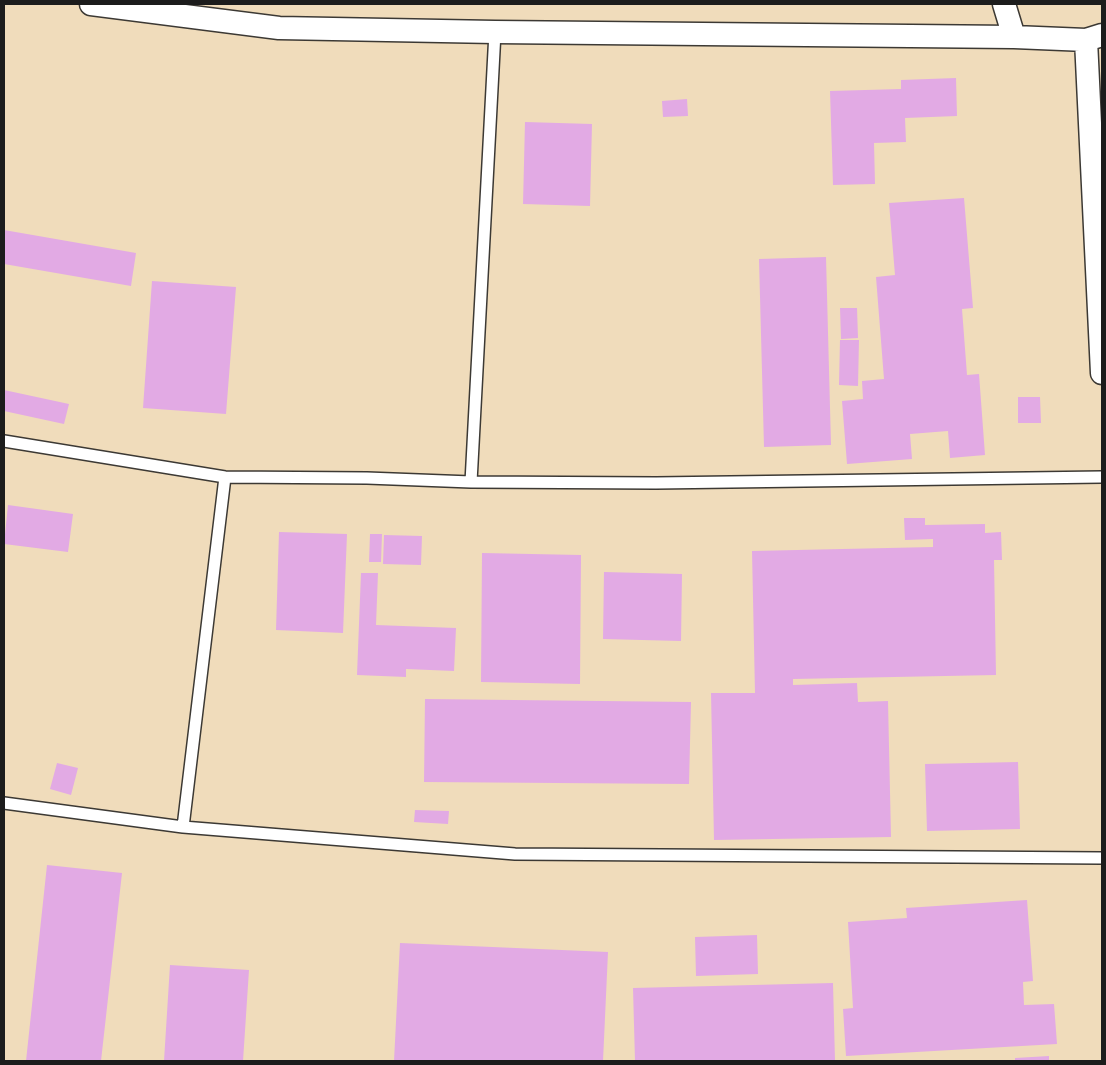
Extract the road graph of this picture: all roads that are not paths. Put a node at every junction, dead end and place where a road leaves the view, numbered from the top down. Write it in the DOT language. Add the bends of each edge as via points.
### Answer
graph roads {
  1 [pos="91,4"];
  2 [pos="1004,4"];
  3 [pos="495,32"];
  4 [pos="1014,36"];
  5 [pos="1094,38"];
  6 [pos="1101,345"];
  7 [pos="1102,373"];
  8 [pos="4,441"];
  9 [pos="225,477"];
  10 [pos="1102,477"];
  11 [pos="471,482"];
  12 [pos="4,803"];
  13 [pos="183,827"];
  14 [pos="1102,858"];
  1 -- 3 [label="street" via="278,28"];
  2 -- 4 [label="street"];
  3 -- 4 [label="street"];
  3 -- 11 [label="lane"];
  4 -- 5 [label="street"];
  5 -- 6 [label="street"];
  6 -- 7 [label="street"];
  8 -- 9 [label="lane"];
  9 -- 11 [label="lane"];
  9 -- 13 [label="lane"];
  10 -- 11 [label="lane"];
  12 -- 13 [label="lane"];
  13 -- 14 [label="lane" via="515,854"];
}
